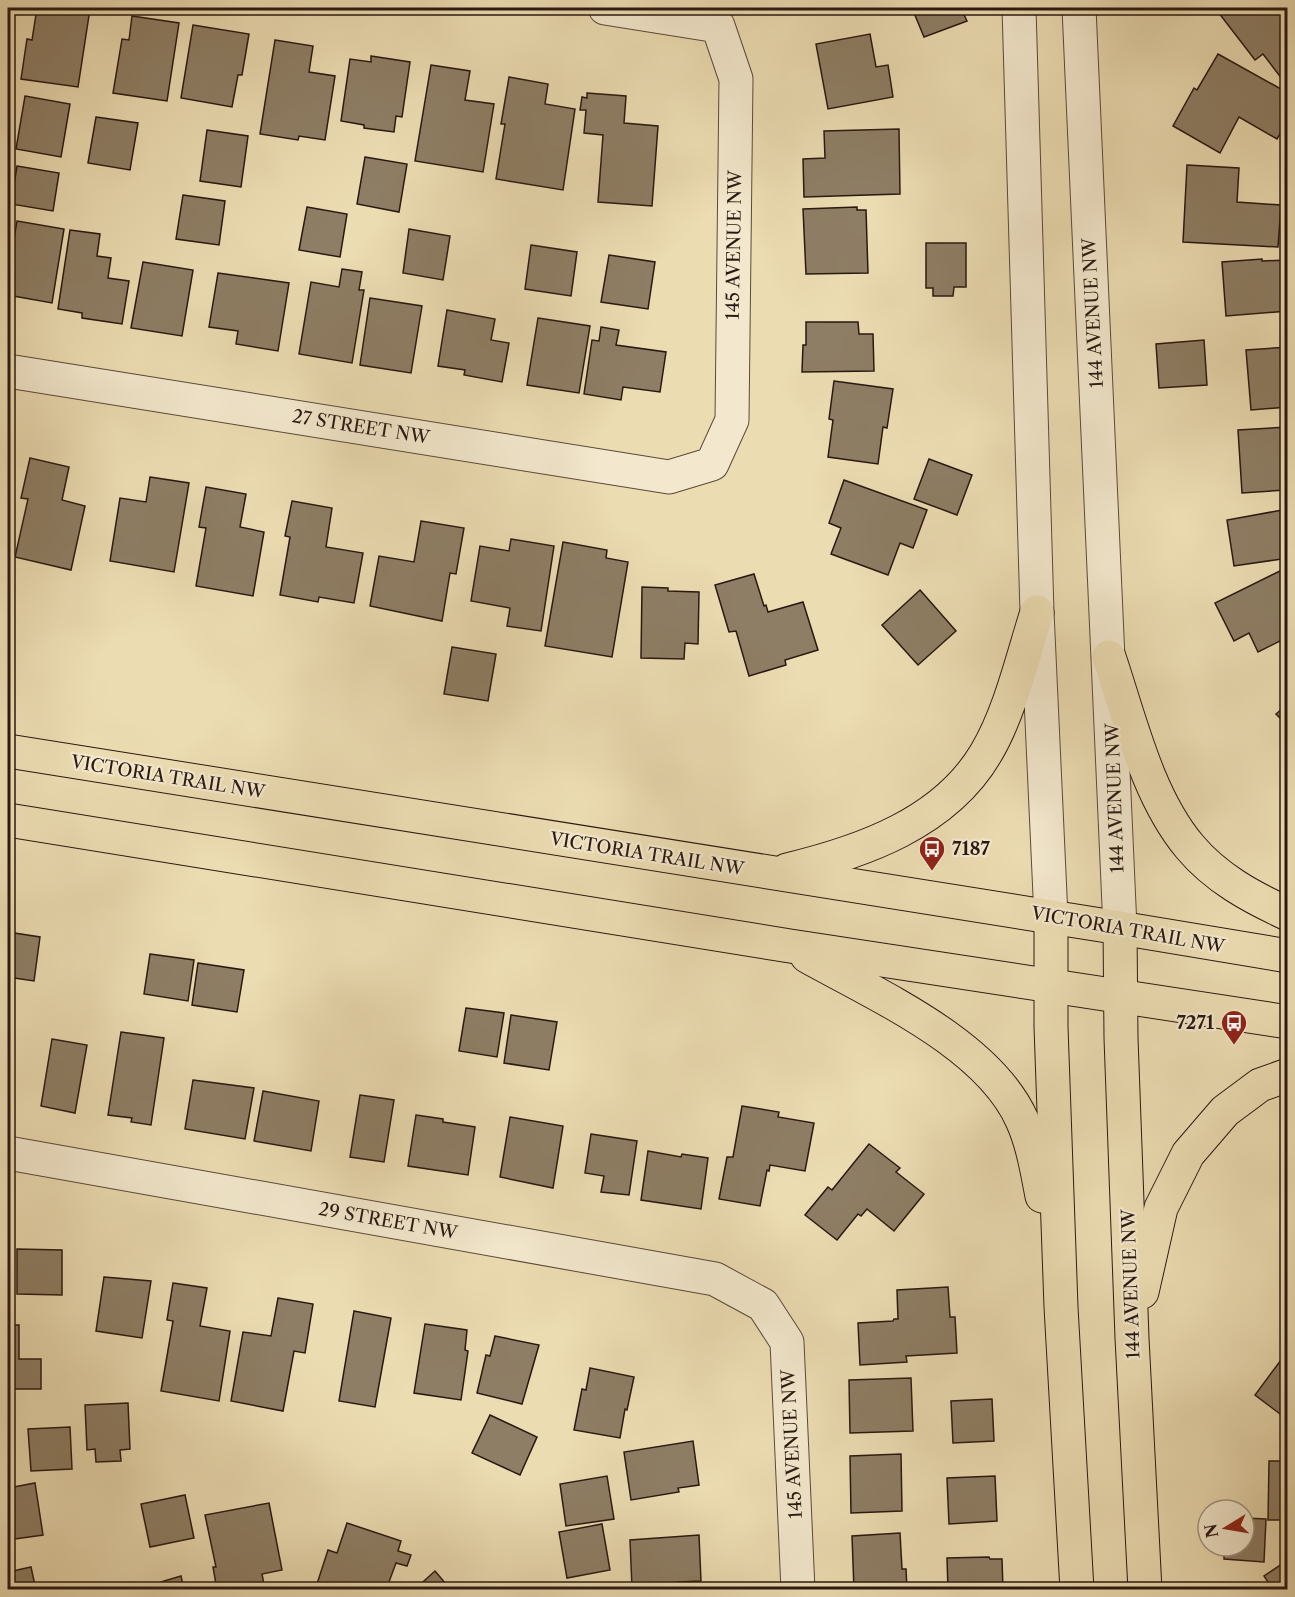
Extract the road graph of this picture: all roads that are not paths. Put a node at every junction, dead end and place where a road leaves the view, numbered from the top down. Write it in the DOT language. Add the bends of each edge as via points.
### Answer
graph roads {
  1 [pos="605,8"];
  2 [pos="1019,8"];
  3 [pos="1079,8"];
  4 [pos="8,371"];
  5 [pos="712,464"];
  6 [pos="1037,612"];
  7 [pos="1109,657"];
  8 [pos="8,751"];
  9 [pos="8,820"];
  10 [pos="772,874"];
  11 [pos="1287,914"];
  12 [pos="1051,917"];
  13 [pos="1120,928"];
  14 [pos="790,946"];
  15 [pos="1287,956"];
  16 [pos="1051,987"];
  17 [pos="1122,998"];
  18 [pos="1287,1022"];
  19 [pos="1287,1075"];
  20 [pos="8,1153"];
  21 [pos="763,1305"];
  22 [pos="1061,1307"];
  23 [pos="1132,1338"];
  24 [pos="798,1590"];
  25 [pos="1077,1590"];
  26 [pos="1146,1590"];
  1 -- 5 [label="street, 145 AVENUE NW" via="718,26 736,79 732,420"];
  2 -- 6 [label="street"];
  3 -- 7 [label="street, 144 AVENUE NW"];
  4 -- 5 [label="street, 27 STREET NW" via="669,477"];
  6 -- 10 [label="main road" via="991,744 970,777 949,798 923,819 888,837 824,861"];
  6 -- 12 [label="street"];
  7 -- 11 [label="main road" via="1145,765 1167,814 1190,847 1222,878"];
  7 -- 13 [label="street, 144 AVENUE NW"];
  8 -- 10 [label="main road, VICTORIA TRAIL NW"];
  9 -- 14 [label="main road"];
  10 -- 12 [label="main road, VICTORIA TRAIL NW"];
  12 -- 13 [label="main road, VICTORIA TRAIL NW"];
  12 -- 16 [label="main road"];
  13 -- 15 [label="main road, VICTORIA TRAIL NW"];
  13 -- 17 [label="main road, 144 AVENUE NW"];
  14 -- 16 [label="main road"];
  14 -- 22 [label="main road" via="918,1018 978,1060 1002,1086 1023,1120 1035,1159"];
  16 -- 17 [label="main road"];
  16 -- 22 [label="main road"];
  17 -- 18 [label="main road"];
  17 -- 23 [label="main road, 144 AVENUE NW"];
  19 -- 23 [label="main road" via="1260,1085 1225,1111 1188,1154 1161,1208"];
  20 -- 21 [label="street, 29 STREET NW" via="715,1279"];
  21 -- 24 [label="street, 145 AVENUE NW" via="787,1342"];
  22 -- 25 [label="main road"];
  23 -- 26 [label="main road, 144 AVENUE NW"];
}
